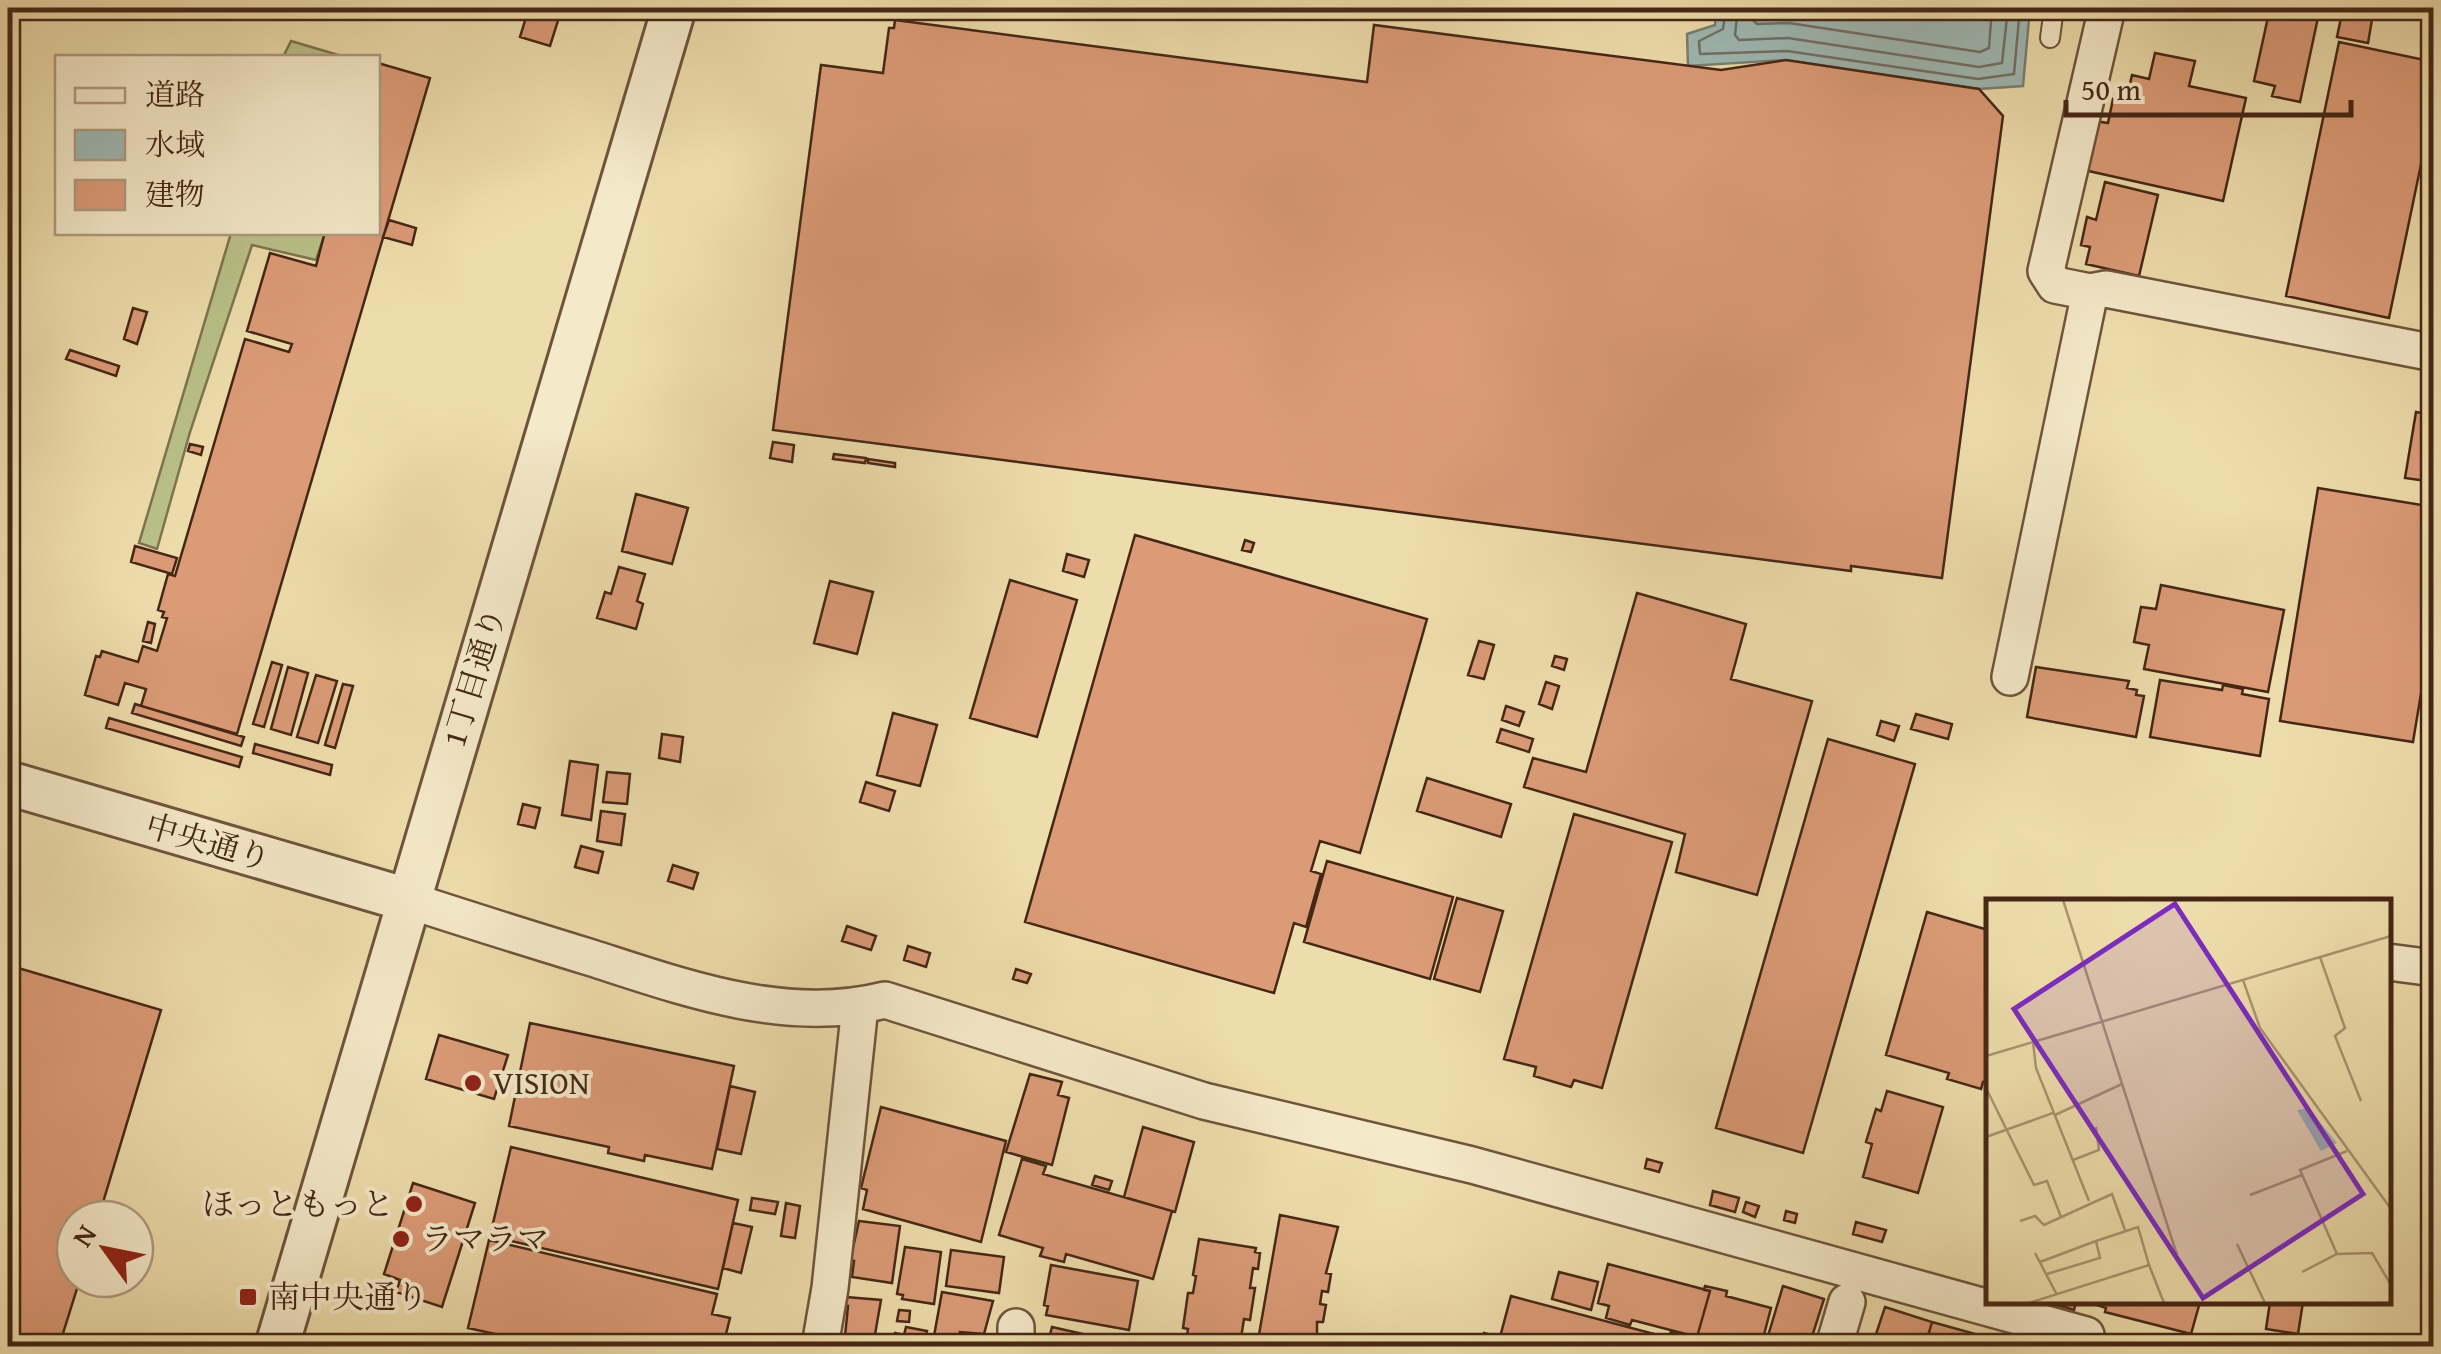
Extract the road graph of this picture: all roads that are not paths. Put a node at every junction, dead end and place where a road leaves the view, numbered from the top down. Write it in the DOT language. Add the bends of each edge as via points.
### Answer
graph roads {
  1 [pos="674,8"];
  2 [pos="2054,8"];
  3 [pos="2107,8"];
  4 [pos="2050,38"];
  5 [pos="2090,292"];
  6 [pos="2434,353"];
  7 [pos="2010,677"];
  8 [pos="8,784"];
  9 [pos="408,900"];
  10 [pos="2391,962"];
  11 [pos="2434,968"];
  12 [pos="860,1006"];
  13 [pos="1847,1302"];
  14 [pos="2086,1335"];
  15 [pos="277,1346"];
  16 [pos="820,1346"];
  17 [pos="1834,1346"];
  1 -- 9 [label="street, 1丁目通り"];
  2 -- 4 [label="lane"];
  3 -- 5 [label="street" via="2046,271 2055,285"];
  5 -- 6 [label="street" via="2106,289"];
  5 -- 7 [label="street"];
  8 -- 9 [label="street, 中央通り"];
  9 -- 12 [label="street" via="709,995 765,1006"];
  9 -- 15 [label="street, 1丁目通り"];
  10 -- 11 [label="street"];
  12 -- 14 [label="street" via="885,1000 1204,1101 1472,1165"];
  12 -- 16 [label="street"];
  13 -- 17 [label="street"];
}
